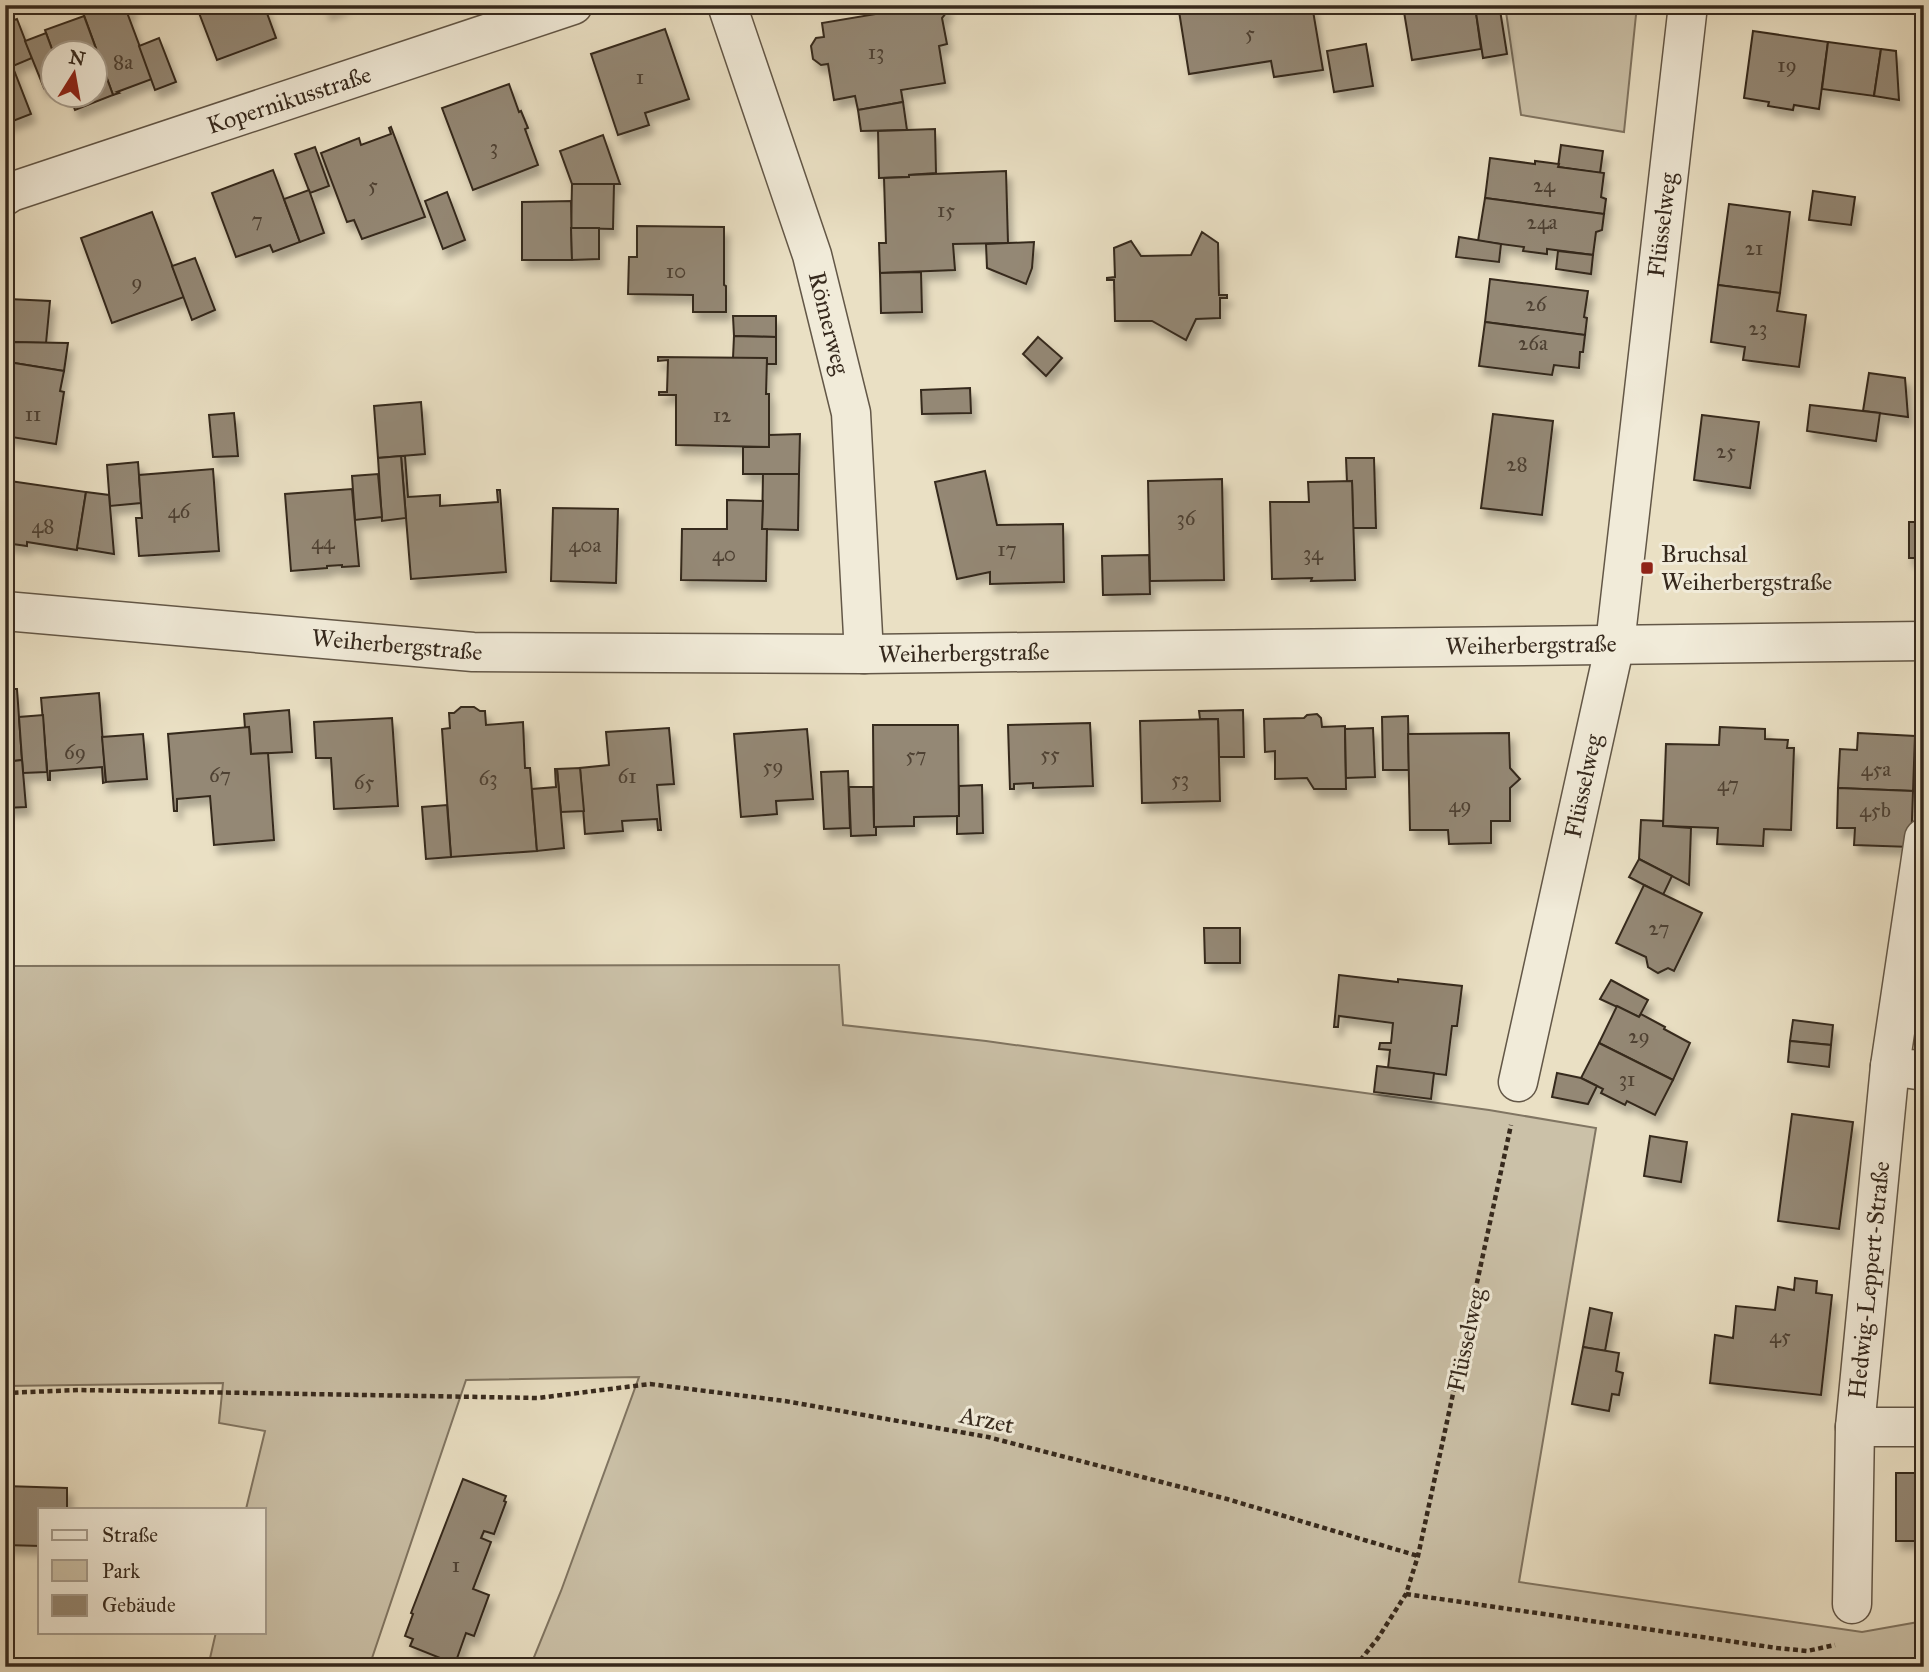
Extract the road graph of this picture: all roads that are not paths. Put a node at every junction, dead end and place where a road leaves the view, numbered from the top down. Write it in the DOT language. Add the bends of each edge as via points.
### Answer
graph roads {
  1 [pos="573,5"];
  2 [pos="727,5"];
  3 [pos="1688,5"];
  4 [pos="5,197"];
  5 [pos="5,611"];
  6 [pos="1924,641"];
  7 [pos="1615,644"];
  8 [pos="864,654"];
  9 [pos="1924,838"];
  10 [pos="1907,1068"];
  11 [pos="1518,1082"];
  12 [pos="1855,1427"];
  13 [pos="1924,1427"];
  14 [pos="1852,1604"];
  1 -- 4 [label="street, Kopernikusstraße"];
  2 -- 8 [label="street, Römerweg" via="812,255 851,413"];
  3 -- 7 [label="street, Flüsselweg"];
  5 -- 8 [label="street, Weiherbergstraße" via="473,652"];
  6 -- 7 [label="street, Weiherbergstraße"];
  7 -- 8 [label="street, Weiherbergstraße"];
  7 -- 11 [label="street, Flüsselweg"];
  9 -- 10 [label="street, Hedwig-Leppert-Straße"];
  10 -- 12 [label="street, Hedwig-Leppert-Straße"];
  12 -- 13 [label="street, Hedwig-Leppert-Straße"];
  12 -- 14 [label="street"];
}
